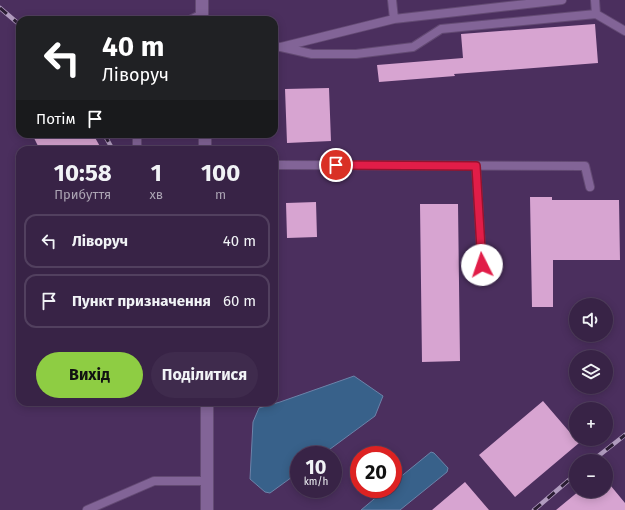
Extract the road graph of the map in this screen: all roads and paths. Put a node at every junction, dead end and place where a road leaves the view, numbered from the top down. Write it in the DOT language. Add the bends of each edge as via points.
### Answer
graph roads {
  1 [pos="202,0"];
  2 [pos="392,0"];
  3 [pos="562,0"];
  4 [pos="595,0"];
  5 [pos="525,2"];
  6 [pos="596,14"];
  7 [pos="202,16"];
  8 [pos="394,19"];
  9 [pos="625,31"];
  10 [pos="278,47"];
  11 [pos="278,47"];
  12 [pos="278,164"];
  13 [pos="476,166"];
  14 [pos="590,187"];
  15 [pos="482,265"];
  16 [pos="207,406"];
  17 [pos="208,481"];
  18 [pos="87,510"];
  19 [pos="207,510"];
  1 -- 7 [label="street"];
  2 -- 8 [label="lane"];
  3 -- 5 [label="lane"];
  4 -- 6 [label="lane"];
  5 -- 8 [label="lane"];
  6 -- 9 [label="lane"];
  6 -- 11 [label="lane" via="441,29 414,48 356,54 312,54"];
  8 -- 10 [label="lane"];
  12 -- 13 [label="lane"];
  13 -- 14 [label="lane" via="585,166"];
  13 -- 15 [label="lane"];
  16 -- 17 [label="street"];
  17 -- 18 [label="lane" via="154,481"];
  17 -- 19 [label="street"];
}
